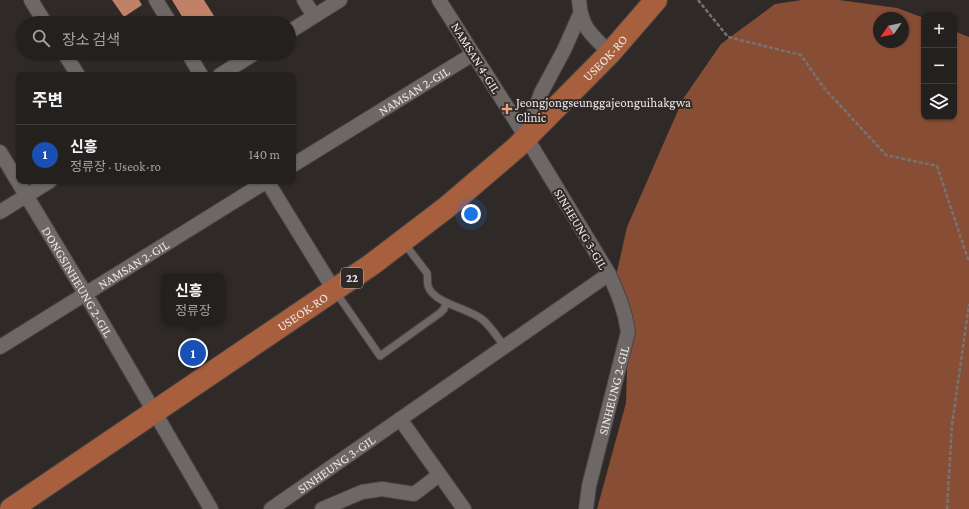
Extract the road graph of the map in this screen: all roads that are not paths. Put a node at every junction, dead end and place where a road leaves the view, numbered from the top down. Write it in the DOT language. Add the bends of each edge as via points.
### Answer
graph roads {
  1 [pos="31,0"];
  2 [pos="156,0"];
  3 [pos="304,0"];
  4 [pos="340,0"];
  5 [pos="439,0"];
  6 [pos="656,0"];
  7 [pos="579,7"];
  8 [pos="41,16"];
  9 [pos="166,16"];
  10 [pos="314,16"];
  11 [pos="296,28"];
  12 [pos="610,53"];
  13 [pos="473,54"];
  14 [pos="68,60"];
  15 [pos="192,60"];
  16 [pos="244,60"];
  17 [pos="76,72"];
  18 [pos="199,72"];
  19 [pos="225,72"];
  20 [pos="526,137"];
  21 [pos="0,152"];
  22 [pos="296,163"];
  23 [pos="16,179"];
  24 [pos="19,184"];
  25 [pos="45,184"];
  26 [pos="262,184"];
  27 [pos="269,184"];
  28 [pos="26,196"];
  29 [pos="0,212"];
  30 [pos="403,241"];
  31 [pos="609,274"];
  32 [pos="334,290"];
  33 [pos="85,293"];
  34 [pos="446,302"];
  35 [pos="0,347"];
  36 [pos="505,347"];
  37 [pos="154,412"];
  38 [pos="400,419"];
  39 [pos="439,476"];
  40 [pos="274,508"];
  41 [pos="11,509"];
  42 [pos="212,509"];
  43 [pos="322,509"];
  44 [pos="464,509"];
  45 [pos="586,509"];
  1 -- 8 [label="street"];
  2 -- 9 [label="street"];
  3 -- 10 [label="street"];
  4 -- 10 [label="street"];
  5 -- 13 [label="street, NAMSAN 4-GIL"];
  6 -- 12 [label="main road, USEOK-RO / 22"];
  7 -- 12 [label="street" via="584,25"];
  7 -- 20 [label="street" via="564,50 541,93"];
  10 -- 11 [label="street"];
  12 -- 20 [label="main road, USEOK-RO / 22"];
  13 -- 20 [label="street, NAMSAN 4-GIL"];
  13 -- 22 [label="street, NAMSAN 2-GIL"];
  14 -- 17 [label="street"];
  15 -- 18 [label="street"];
  16 -- 19 [label="street"];
  20 -- 30 [label="main road, USEOK-RO / 22" via="447,207"];
  20 -- 31 [label="street, SINHEUNG 3-GIL"];
  21 -- 23 [label="street, DONGSINHEUNG 2-GIL"];
  24 -- 28 [label="street, DONGSINHEUNG 2-GIL"];
  25 -- 28 [label="street"];
  26 -- 33 [label="street, NAMSAN 2-GIL"];
  27 -- 32 [label="street"];
  28 -- 29 [label="street"];
  28 -- 33 [label="street, DONGSINHEUNG 2-GIL"];
  30 -- 32 [label="main road, USEOK-RO / 22"];
  30 -- 34 [label="lane" via="426,273 429,288"];
  31 -- 36 [label="street, SINHEUNG 3-GIL"];
  31 -- 45 [label="street, SINHEUNG 2-GIL" via="620,298 628,332 589,486"];
  32 -- 34 [label="lane" via="380,356 440,313"];
  32 -- 37 [label="main road, USEOK-RO / 22"];
  33 -- 35 [label="street, NAMSAN 2-GIL"];
  33 -- 37 [label="street, DONGSINHEUNG 2-GIL"];
  34 -- 36 [label="lane" via="483,320"];
  36 -- 38 [label="street, SINHEUNG 3-GIL"];
  37 -- 41 [label="main road, USEOK-RO / 22"];
  37 -- 42 [label="street, DONGSINHEUNG 2-GIL"];
  38 -- 39 [label="street"];
  38 -- 40 [label="street, SINHEUNG 3-GIL"];
  39 -- 43 [label="street" via="414,494 382,489 362,492"];
  39 -- 44 [label="street"];
}
